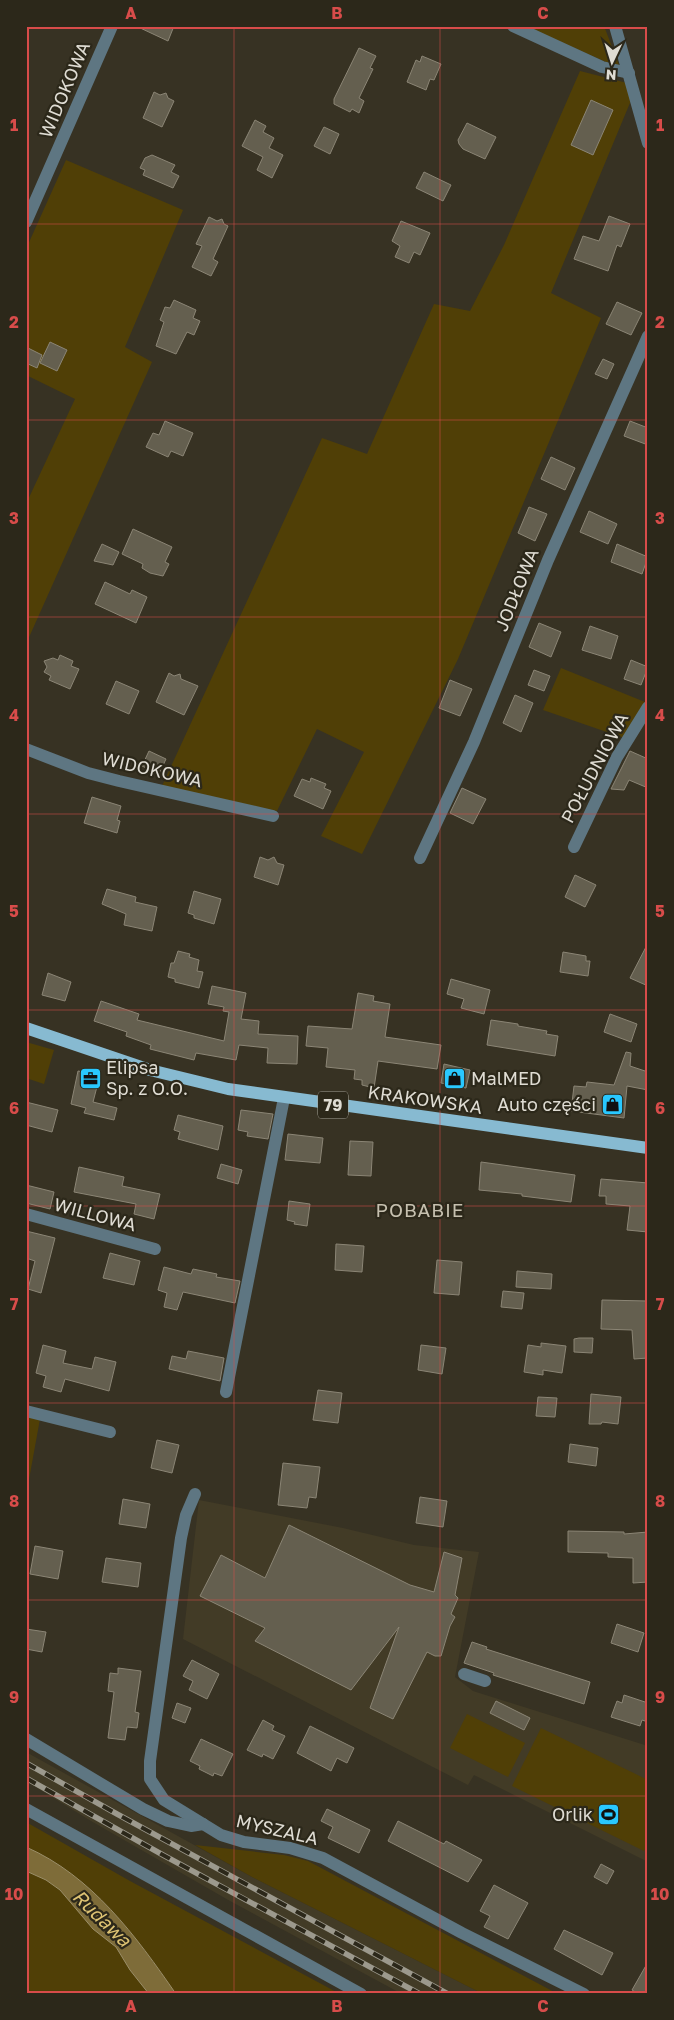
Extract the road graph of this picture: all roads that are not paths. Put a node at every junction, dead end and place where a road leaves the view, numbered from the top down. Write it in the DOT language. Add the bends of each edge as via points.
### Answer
graph roads {
  1 [pos="112,26"];
  2 [pos="513,26"];
  3 [pos="615,26"];
  4 [pos="629,73"];
  5 [pos="648,143"];
  6 [pos="26,222"];
  7 [pos="648,336"];
  8 [pos="648,707"];
  9 [pos="26,749"];
  10 [pos="273,816"];
  11 [pos="574,847"];
  12 [pos="420,858"];
  13 [pos="26,1028"];
  14 [pos="284,1098"];
  15 [pos="648,1148"];
  16 [pos="26,1214"];
  17 [pos="155,1249"];
  18 [pos="226,1392"];
  19 [pos="26,1411"];
  20 [pos="110,1432"];
  21 [pos="195,1494"];
  22 [pos="464,1674"];
  23 [pos="485,1681"];
  24 [pos="26,1739"];
  25 [pos="26,1809"];
  26 [pos="203,1824"];
  27 [pos="361,1994"];
  28 [pos="584,1994"];
  1 -- 6 [label="street, WIDOKOWA"];
  2 -- 4 [label="street" via="602,67"];
  3 -- 4 [label="street"];
  4 -- 5 [label="street"];
  7 -- 12 [label="street, JODŁOWA" via="548,560 474,742"];
  8 -- 11 [label="street, POŁUDNIOWA" via="618,757"];
  9 -- 10 [label="street, WIDOKOWA" via="88,773"];
  13 -- 14 [label="main road, KRAKOWSKA / 79" via="161,1074"];
  14 -- 15 [label="main road, KRAKOWSKA / 79"];
  14 -- 18 [label="street"];
  16 -- 17 [label="street, WILLOWA"];
  19 -- 20 [label="street"];
  21 -- 26 [label="street, MYSZALA" via="186,1515 177,1561 150,1779 164,1800"];
  22 -- 23 [label="street"];
  24 -- 26 [label="street" via="143,1809 168,1821 191,1826"];
  25 -- 27 [label="street"];
  26 -- 28 [label="street, MYSZALA" via="221,1835 244,1842 290,1848 323,1858"];
}
